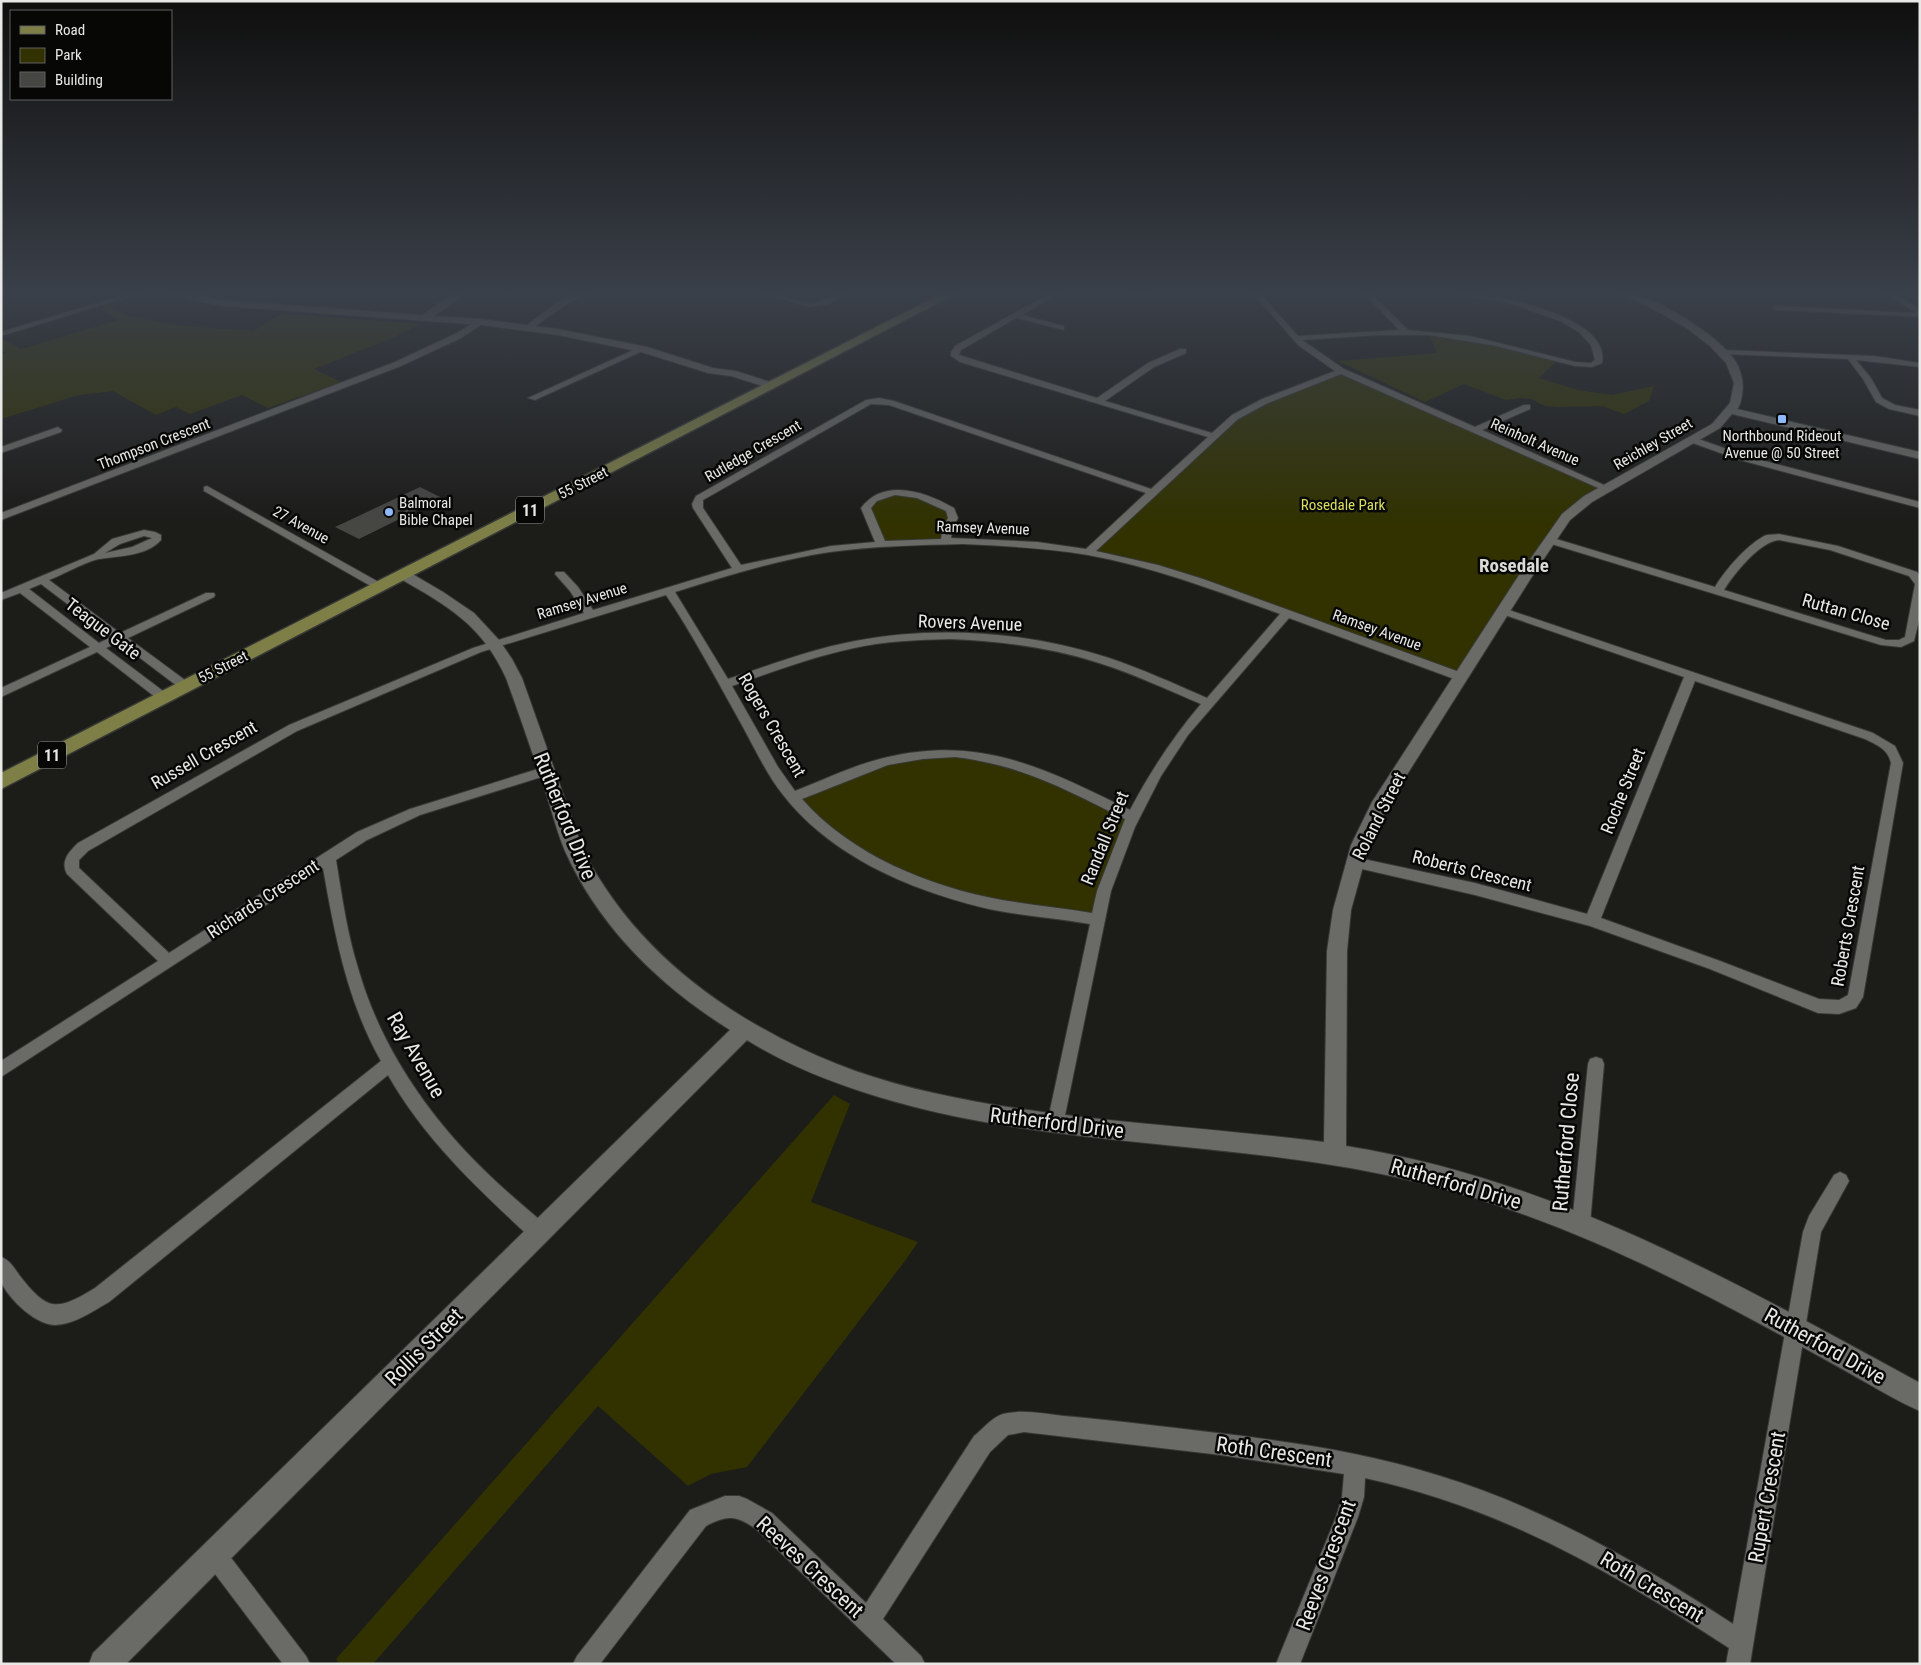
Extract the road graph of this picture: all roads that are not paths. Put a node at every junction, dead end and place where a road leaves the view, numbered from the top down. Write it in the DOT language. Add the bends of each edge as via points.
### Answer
graph roads {
  1 [pos="386,369"];
  2 [pos="598,369"];
  3 [pos="702,369"];
  4 [pos="806,369"];
  5 [pos="992,369"];
  6 [pos="1146,369"];
  7 [pos="1337,369"];
  8 [pos="1734,369"];
  9 [pos="1859,369"];
  10 [pos="1341,371"];
  11 [pos="765,390"];
  12 [pos="532,398"];
  13 [pos="1098,401"];
  14 [pos="1527,407"];
  15 [pos="1733,411"];
  16 [pos="1920,413"];
  17 [pos="58,430"];
  18 [pos="1475,430"];
  19 [pos="1213,436"];
  20 [pos="1693,440"];
  21 [pos="1,450"];
  22 [pos="1920,456"];
  23 [pos="1608,488"];
  24 [pos="207,489"];
  25 [pos="1152,492"];
  26 [pos="1920,505"];
  27 [pos="1,517"];
  28 [pos="1549,540"];
  29 [pos="946,541"];
  30 [pos="880,544"];
  31 [pos="1088,552"];
  32 [pos="98,556"];
  33 [pos="738,569"];
  34 [pos="1528,572"];
  35 [pos="560,574"];
  36 [pos="404,575"];
  37 [pos="42,580"];
  38 [pos="1920,584"];
  39 [pos="380,587"];
  40 [pos="22,589"];
  41 [pos="668,590"];
  42 [pos="1718,592"];
  43 [pos="210,595"];
  44 [pos="1,597"];
  45 [pos="1503,611"];
  46 [pos="1287,613"];
  47 [pos="590,614"];
  48 [pos="120,638"];
  49 [pos="496,643"];
  50 [pos="99,647"];
  51 [pos="1690,675"];
  52 [pos="1461,677"];
  53 [pos="726,684"];
  54 [pos="185,686"];
  55 [pos="1,693"];
  56 [pos="163,698"];
  57 [pos="1209,703"];
  58 [pos="103,728"];
  59 [pos="546,771"];
  60 [pos="1,777"];
  61 [pos="1,782"];
  62 [pos="793,797"];
  63 [pos="1132,817"];
  64 [pos="328,857"];
  65 [pos="1354,862"];
  66 [pos="1097,920"];
  67 [pos="1592,921"];
  68 [pos="168,961"];
  69 [pos="743,1030"];
  70 [pos="391,1063"];
  71 [pos="1596,1064"];
  72 [pos="1,1070"];
  73 [pos="1056,1124"];
  74 [pos="1335,1153"];
  75 [pos="1840,1181"];
  76 [pos="1581,1224"];
  77 [pos="539,1232"];
  78 [pos="1,1266"];
  79 [pos="1796,1330"];
  80 [pos="1920,1398"];
  81 [pos="1355,1464"];
  82 [pos="214,1554"];
  83 [pos="868,1621"];
  84 [pos="1740,1654"];
  85 [pos="104,1664"];
  86 [pos="298,1664"];
  87 [pos="585,1664"];
  88 [pos="913,1664"];
  89 [pos="1288,1664"];
  1 -- 27 [label="street, Thompson Crescent"];
  2 -- 12 [label="street"];
  3 -- 11 [label="street" via="719,378"];
  4 -- 11 [label="main road, 55 Street / 11"];
  5 -- 13 [label="street"];
  6 -- 13 [label="street"];
  7 -- 10 [label="street, Reinholt Avenue"];
  8 -- 15 [label="street" via="1738,378 1738,398"];
  9 -- 16 [label="street" via="1878,400 1892,407"];
  10 -- 18 [label="street, Reinholt Avenue"];
  10 -- 19 [label="street" via="1254,405"];
  11 -- 36 [label="main road, 55 Street / 11"];
  13 -- 19 [label="street"];
  14 -- 18 [label="street"];
  15 -- 20 [label="street, Reichley Street"];
  15 -- 22 [label="street"];
  17 -- 21 [label="street"];
  18 -- 23 [label="street, Reinholt Avenue"];
  19 -- 25 [label="street"];
  20 -- 23 [label="street, Reichley Street"];
  20 -- 26 [label="street" via="1743,458"];
  23 -- 28 [label="street, Reichley Street" via="1576,508"];
  24 -- 39 [label="street, 27 Avenue"];
  25 -- 31 [label="street"];
  25 -- 33 [label="street, Rutledge Crescent" via="891,404 869,402 699,498 698,508"];
  28 -- 34 [label="street, Reichley Street"];
  28 -- 42 [label="street, Ruttan Close"];
  29 -- 30 [label="street, Ramsey Avenue"];
  29 -- 30 [label="street" via="953,518 952,510 910,494 891,492 866,508"];
  29 -- 31 [label="street, Ramsey Avenue" via="1007,543"];
  30 -- 33 [label="street, Ramsey Avenue" via="806,553"];
  31 -- 46 [label="street, Ramsey Avenue" via="1179,574"];
  32 -- 32 [label="street" via="143,547 154,542 156,537 149,532 132,535"];
  32 -- 37 [label="street"];
  33 -- 41 [label="street, Ramsey Avenue"];
  34 -- 45 [label="street, Roland Street"];
  35 -- 47 [label="street"];
  36 -- 39 [label="main road, 55 Street / 11"];
  36 -- 49 [label="street, Rutherford Drive" via="463,610"];
  37 -- 40 [label="street"];
  37 -- 48 [label="street, Teague Gate"];
  38 -- 42 [label="street, Ruttan Close" via="1913,574 1902,569 1804,541 1773,537 1742,560"];
  38 -- 42 [label="street, Ruttan Close" via="1910,639 1901,644 1878,641"];
  39 -- 54 [label="main road, 55 Street / 11"];
  40 -- 44 [label="street"];
  40 -- 50 [label="street, Teague Gate"];
  41 -- 47 [label="street, Ramsey Avenue"];
  41 -- 53 [label="street, Rogers Crescent"];
  43 -- 48 [label="street"];
  45 -- 51 [label="street, Roberts Crescent"];
  45 -- 52 [label="street, Roland Street"];
  46 -- 52 [label="street, Ramsey Avenue"];
  46 -- 57 [label="street, Randall Street"];
  47 -- 49 [label="street, Ramsey Avenue"];
  48 -- 50 [label="street"];
  48 -- 54 [label="street, Teague Gate"];
  49 -- 59 [label="street, Rutherford Drive" via="512,673"];
  49 -- 68 [label="street, Russell Crescent" via="293,728 94,839 75,854 70,865 72,870"];
  50 -- 55 [label="street"];
  50 -- 56 [label="street, Teague Gate"];
  51 -- 67 [label="street, Roche Street"];
  51 -- 67 [label="street, Roberts Crescent" via="1869,736 1894,753 1897,763 1855,997 1839,1007 1818,1006"];
  52 -- 65 [label="street, Roland Street" via="1381,802"];
  53 -- 57 [label="street, Rovers Avenue" via="808,656 857,644 963,636 1017,641 1076,652 1123,667"];
  53 -- 62 [label="street, Rogers Crescent" via="775,774"];
  54 -- 56 [label="main road, 55 Street / 11"];
  56 -- 58 [label="main road, 55 Street / 11"];
  57 -- 63 [label="street, Randall Street" via="1168,754"];
  58 -- 60 [label="main road, 55 Street / 11"];
  58 -- 61 [label="main road, 55 Street / 11"];
  59 -- 64 [label="street, Richards Crescent" via="398,819"];
  59 -- 69 [label="street, Rutherford Drive" via="574,850 604,906 664,971"];
  62 -- 63 [label="street" via="890,760 924,754 967,753 1018,764"];
  62 -- 66 [label="street, Rogers Crescent" via="823,827 853,849 914,880 990,903"];
  63 -- 66 [label="street, Randall Street" via="1104,891"];
  64 -- 68 [label="street, Richards Crescent"];
  64 -- 70 [label="street, Ray Avenue" via="350,968 370,1022"];
  65 -- 67 [label="street, Roberts Crescent" via="1475,889"];
  65 -- 74 [label="street, Roland Street" via="1342,910 1337,951"];
  66 -- 73 [label="street, Randall Street"];
  68 -- 72 [label="street, Richards Crescent"];
  69 -- 73 [label="street, Rutherford Drive" via="802,1060 874,1087 937,1105"];
  69 -- 77 [label="street, Rollis Street"];
  70 -- 77 [label="street, Ray Avenue" via="410,1096 450,1147"];
  70 -- 78 [label="street" via="102,1295 76,1311 54,1316 34,1308"];
  71 -- 76 [label="street, Rutherford Close"];
  73 -- 74 [label="street, Rutherford Drive"];
  74 -- 76 [label="street, Rutherford Drive" via="1478,1188"];
  75 -- 79 [label="street, Rupert Crescent" via="1812,1232"];
  76 -- 79 [label="street, Rutherford Drive" via="1724,1290"];
  77 -- 82 [label="street, Rollis Street"];
  79 -- 80 [label="street, Rutherford Drive"];
  79 -- 84 [label="street, Rupert Crescent"];
  81 -- 83 [label="street, Roth Crescent" via="1180,1438 1024,1422 1003,1425 982,1444"];
  81 -- 84 [label="street, Roth Crescent" via="1465,1495 1551,1530 1644,1580"];
  81 -- 89 [label="street, Reeves Crescent" via="1349,1511"];
  82 -- 85 [label="street, Rollis Street"];
  82 -- 86 [label="street"];
  83 -- 87 [label="street, Reeves Crescent" via="764,1521 743,1507 730,1507 698,1518"];
  83 -- 88 [label="street, Reeves Crescent"];
}
